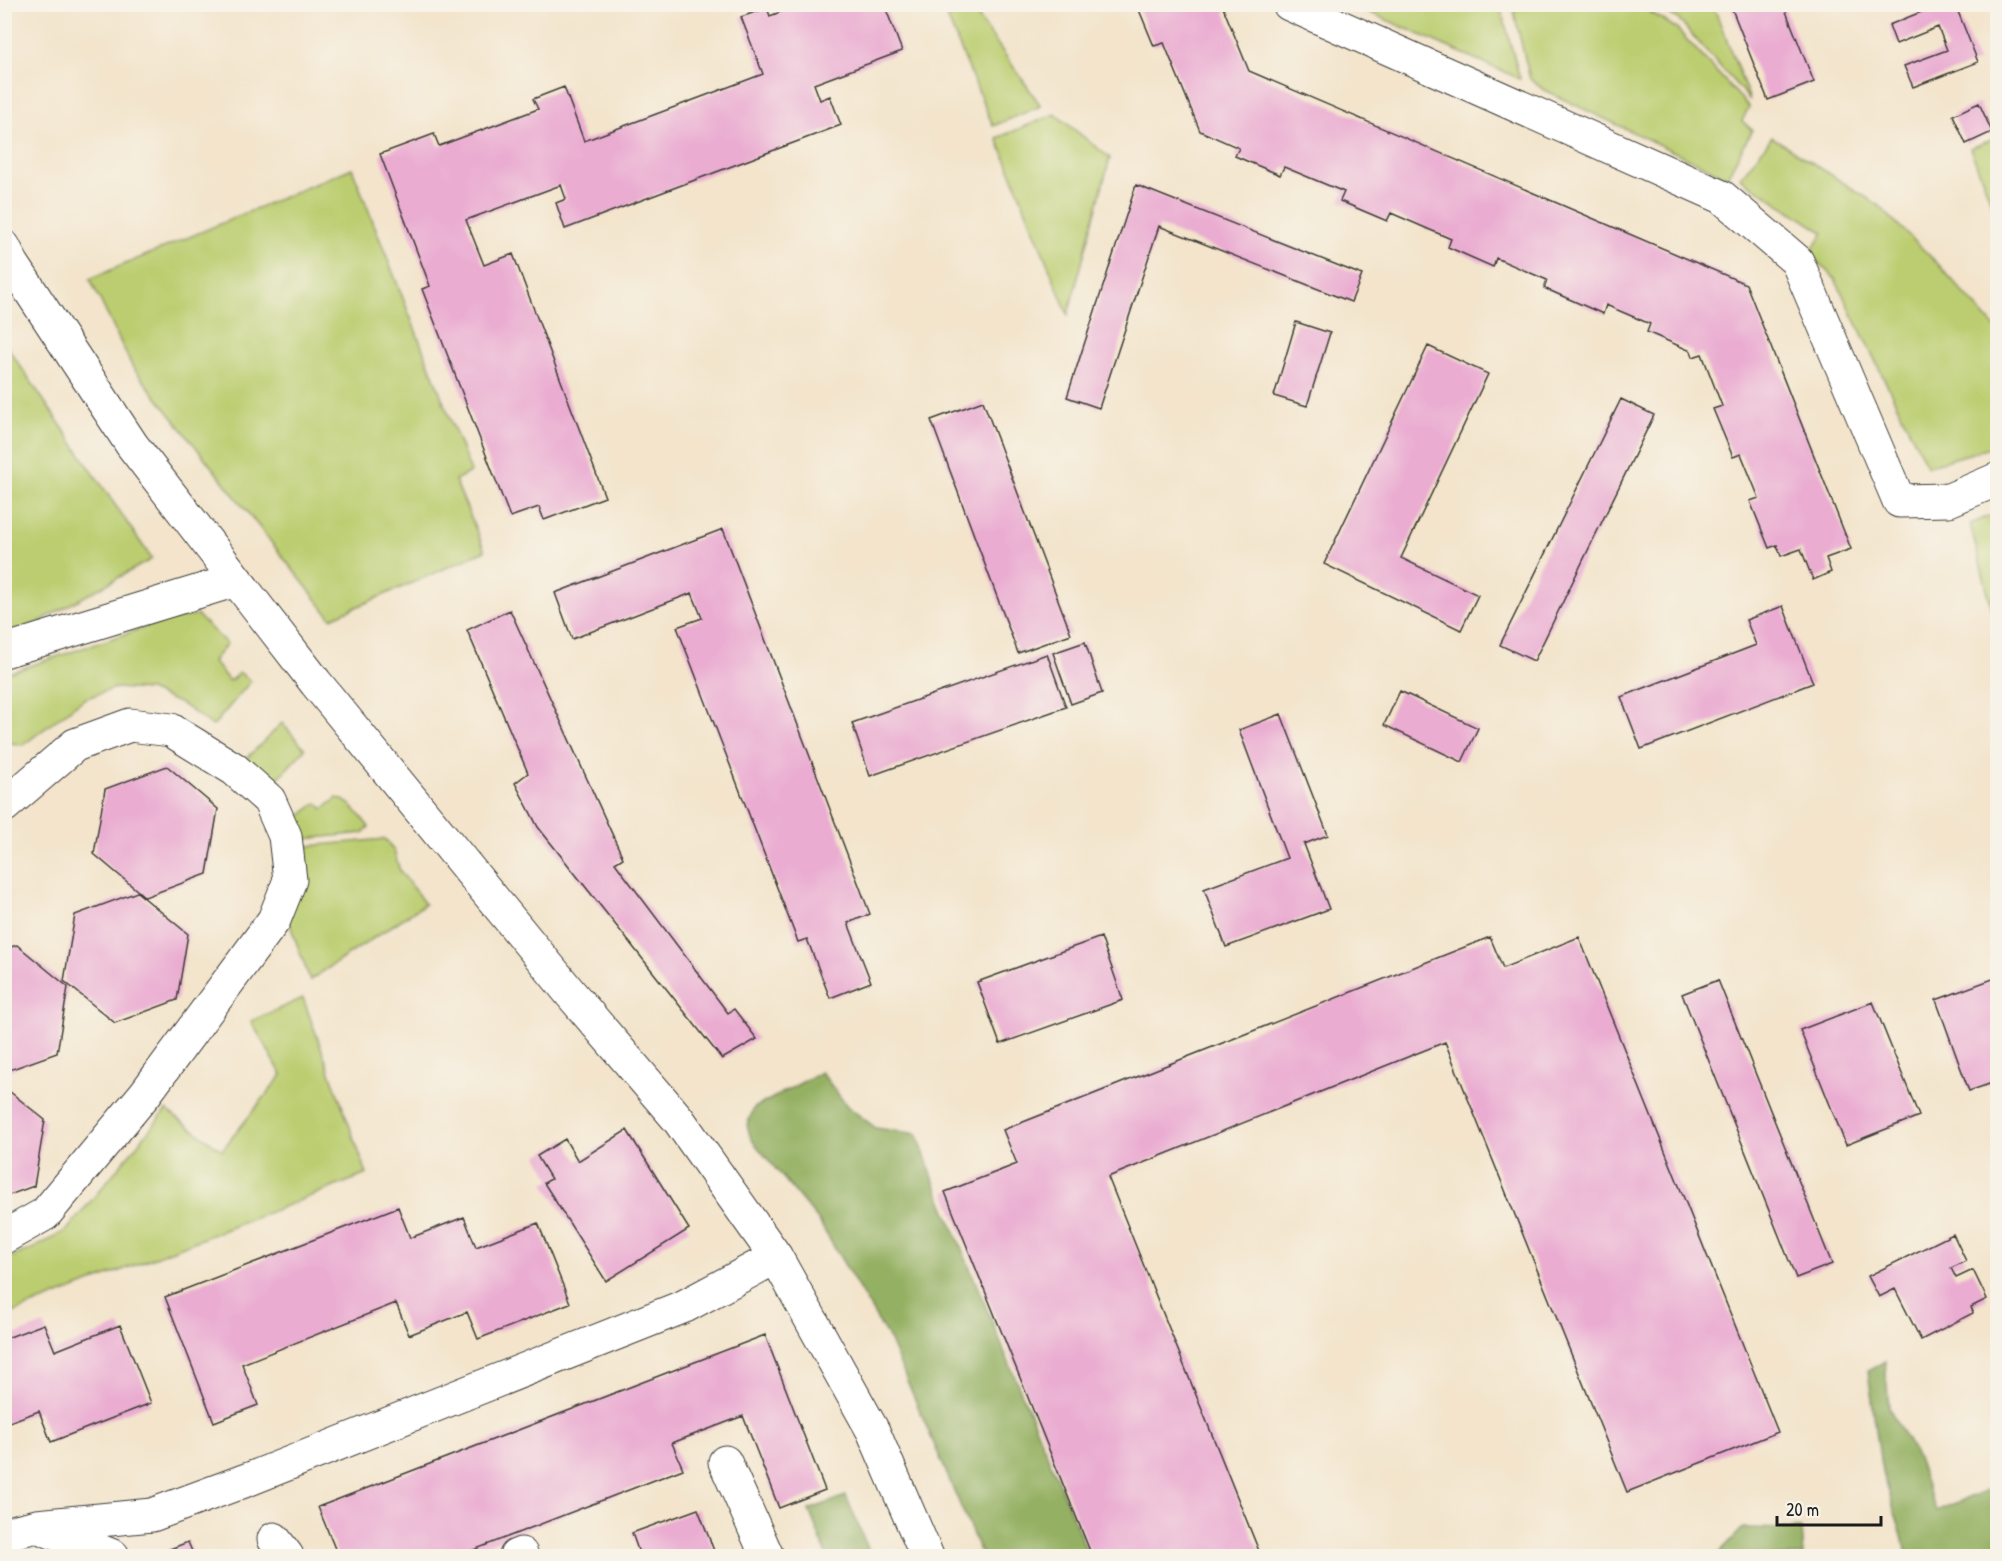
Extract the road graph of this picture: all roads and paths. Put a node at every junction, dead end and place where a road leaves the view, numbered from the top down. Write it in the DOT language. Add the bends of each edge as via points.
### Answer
graph roads {
  1 [pos="1289,4"];
  2 [pos="4,247"];
  3 [pos="1998,479"];
  4 [pos="236,580"];
  5 [pos="4,651"];
  6 [pos="11,790"];
  7 [pos="4,1237"];
  8 [pos="776,1257"];
  9 [pos="725,1462"];
  10 [pos="37,1526"];
  11 [pos="4,1534"];
  12 [pos="113,1557"];
  13 [pos="516,1557"];
  14 [pos="522,1557"];
  15 [pos="767,1557"];
  16 [pos="927,1557"];
  1 -- 3 [label="street" via="1722,197 1797,261 1899,501 1949,500"];
  2 -- 4 [label="street" via="132,445"];
  4 -- 5 [label="street"];
  4 -- 8 [label="street" via="571,994 678,1119"];
  6 -- 7 [label="street" via="75,746 130,725 171,730 234,769 269,800 285,836 290,880 274,920 145,1094 45,1214"];
  8 -- 10 [label="street" via="685,1306 152,1515"];
  8 -- 16 [label="street" via="873,1431"];
  9 -- 15 [label="street"];
  10 -- 11 [label="street"];
  10 -- 12 [label="street"];
  13 -- 14 [label="street"];
}
